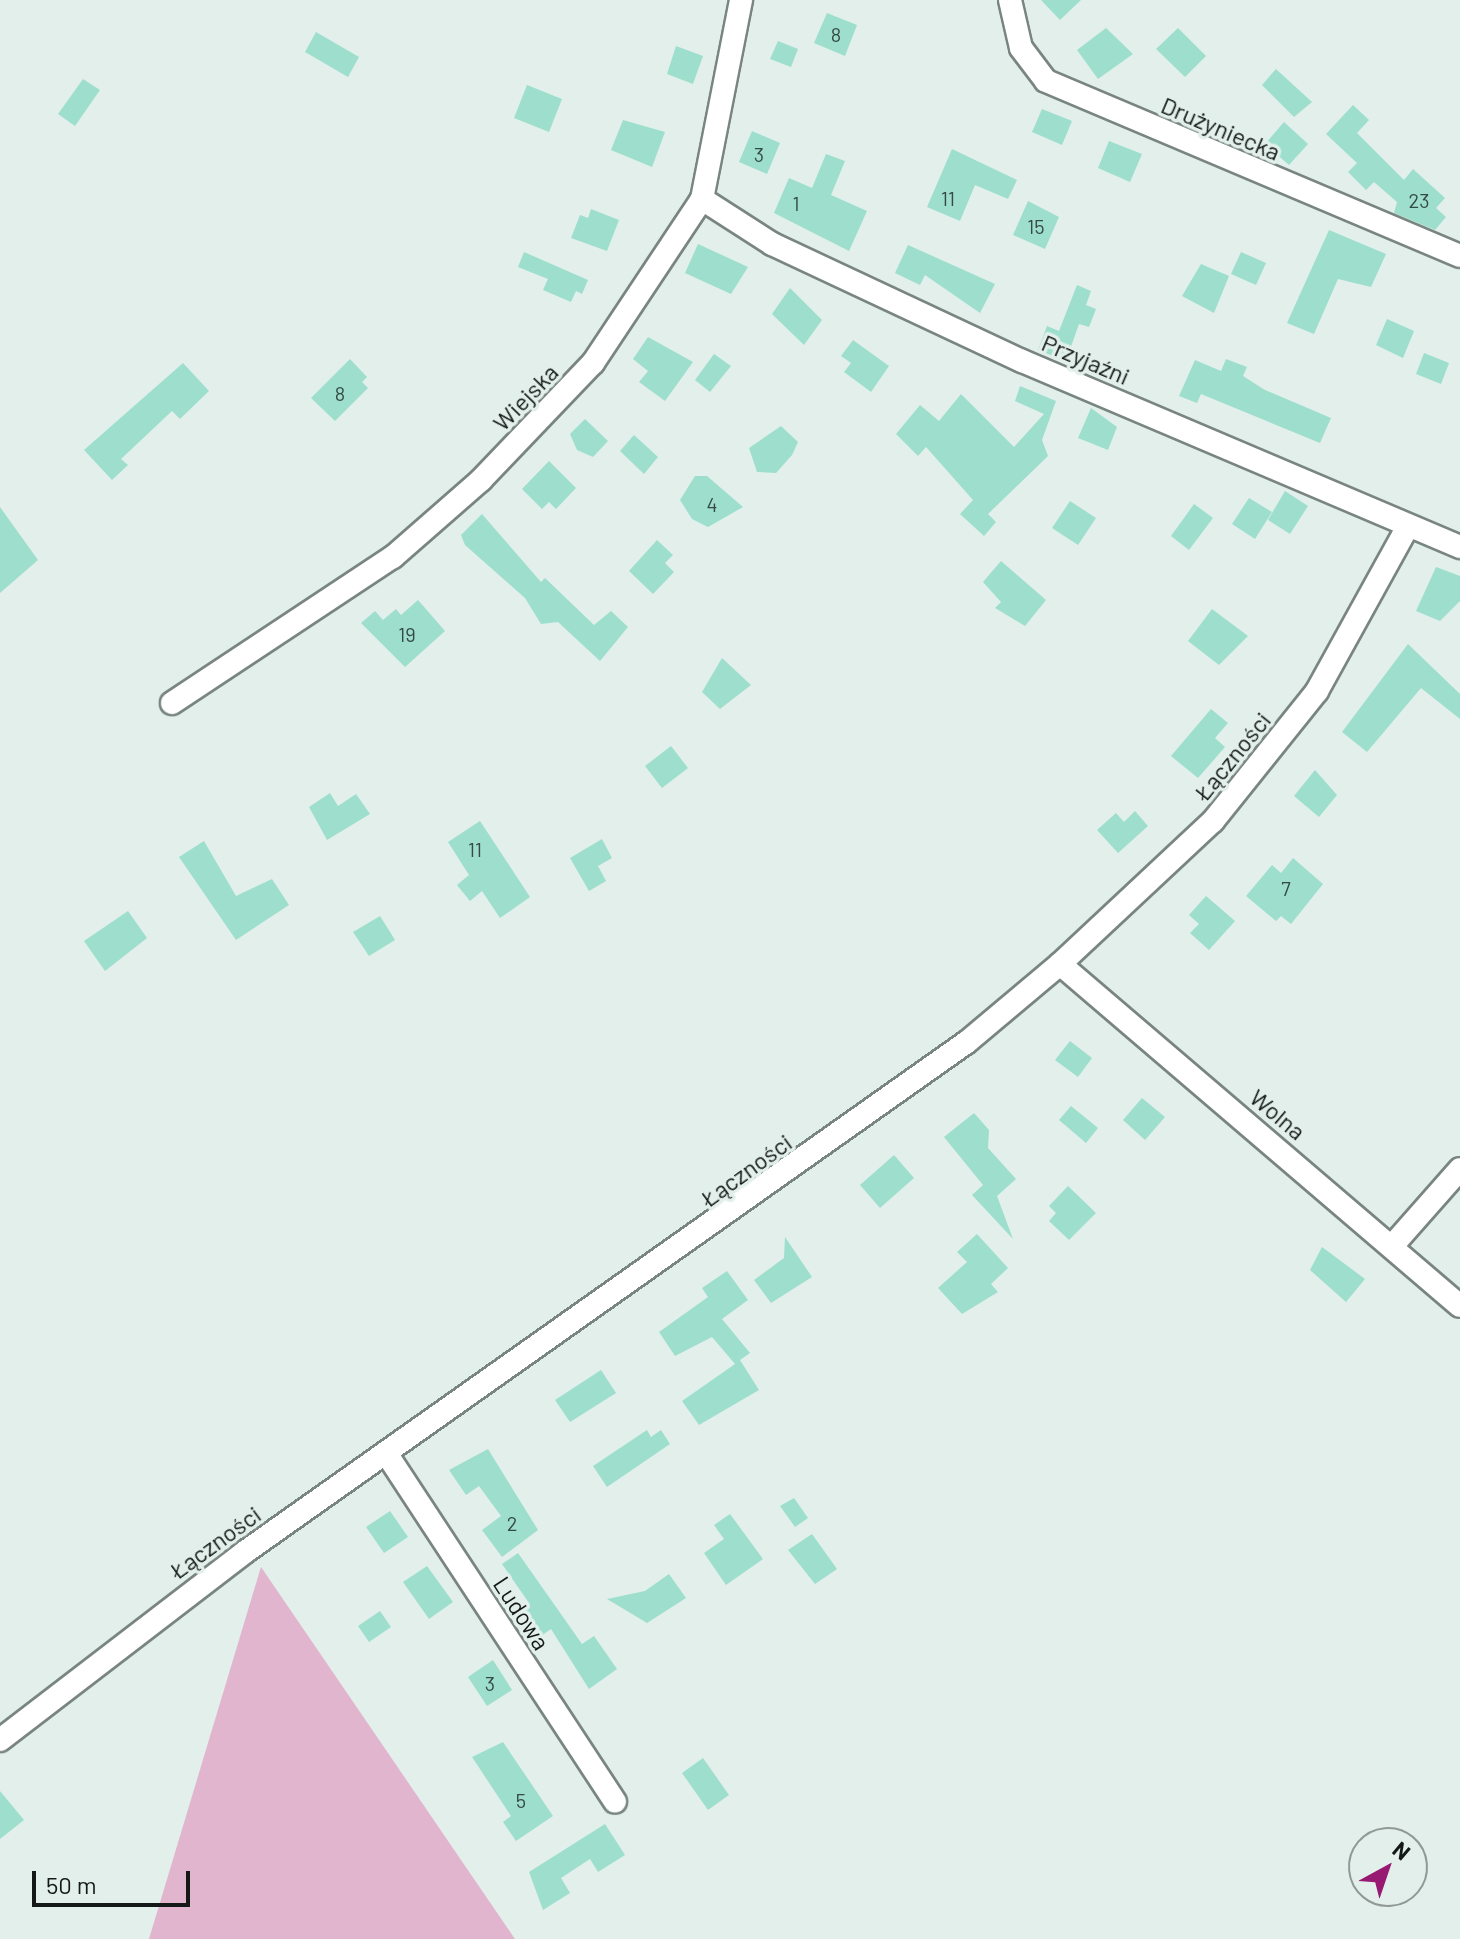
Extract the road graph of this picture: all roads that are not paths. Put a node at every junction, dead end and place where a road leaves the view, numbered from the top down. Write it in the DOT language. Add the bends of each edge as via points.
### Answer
graph roads {
  1 [pos="741,0"];
  2 [pos="1010,0"];
  3 [pos="702,199"];
  4 [pos="1460,256"];
  5 [pos="1407,528"];
  6 [pos="1460,547"];
  7 [pos="172,703"];
  8 [pos="1060,964"];
  9 [pos="1460,1169"];
  10 [pos="1393,1245"];
  11 [pos="1460,1306"];
  12 [pos="386,1453"];
  13 [pos="0,1740"];
  14 [pos="615,1801"];
  1 -- 3 [label="street, Wiejska"];
  2 -- 4 [label="street, Drużyniecka" via="1021,48 1046,81"];
  3 -- 5 [label="street, Przyjaźni" via="772,244"];
  3 -- 7 [label="street, Wiejska" via="593,363 481,480 325,607"];
  5 -- 6 [label="street, Przyjaźni"];
  5 -- 8 [label="street, Łączności" via="1317,691 1223,810"];
  8 -- 10 [label="street, Wolna"];
  8 -- 12 [label="street, Łączności" via="797,1165"];
  9 -- 10 [label="street"];
  10 -- 11 [label="street, Wolna"];
  12 -- 13 [label="street, Łączności"];
  12 -- 14 [label="street, Ludowa"];
}
